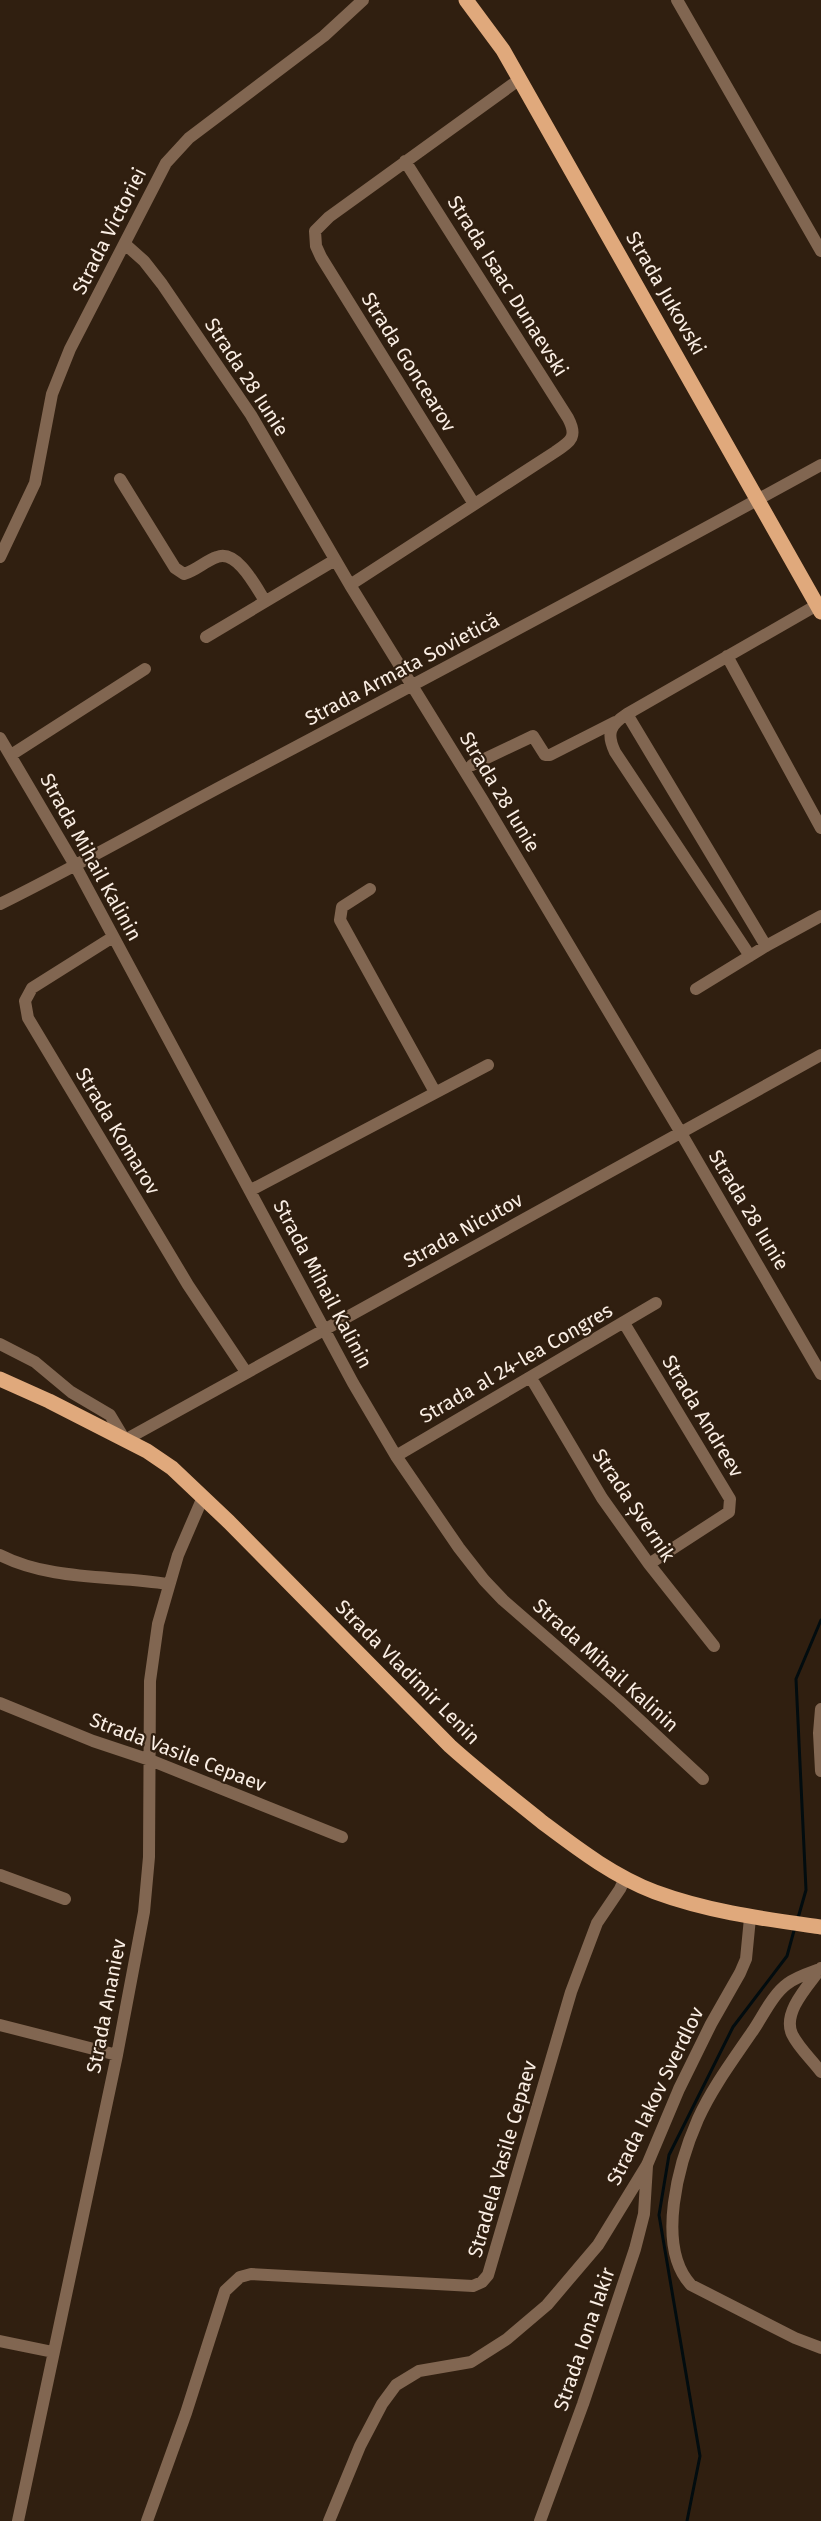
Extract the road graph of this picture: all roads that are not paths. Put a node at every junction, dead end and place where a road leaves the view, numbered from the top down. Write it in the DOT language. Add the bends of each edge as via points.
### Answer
graph roads {
  1 [pos="363,0"];
  2 [pos="466,0"];
  3 [pos="677,0"];
  4 [pos="520,79"];
  5 [pos="405,161"];
  6 [pos="126,244"];
  7 [pos="821,251"];
  8 [pos="821,465"];
  9 [pos="120,479"];
  10 [pos="759,499"];
  11 [pos="474,504"];
  12 [pos="0,557"];
  13 [pos="335,560"];
  14 [pos="350,585"];
  15 [pos="266,601"];
  16 [pos="819,608"];
  17 [pos="206,637"];
  18 [pos="727,656"];
  19 [pos="145,669"];
  20 [pos="412,686"];
  21 [pos="627,714"];
  22 [pos="616,721"];
  23 [pos="0,738"];
  24 [pos="11,755"];
  25 [pos="472,765"];
  26 [pos="821,828"];
  27 [pos="76,867"];
  28 [pos="370,889"];
  29 [pos="0,904"];
  30 [pos="821,916"];
  31 [pos="113,937"];
  32 [pos="766,946"];
  33 [pos="750,956"];
  34 [pos="696,989"];
  35 [pos="821,1055"];
  36 [pos="488,1065"];
  37 [pos="435,1092"];
  38 [pos="681,1133"];
  39 [pos="251,1190"];
  40 [pos="656,1303"];
  41 [pos="624,1323"];
  42 [pos="324,1328"];
  43 [pos="0,1344"];
  44 [pos="246,1372"];
  45 [pos="821,1374"];
  46 [pos="531,1378"];
  47 [pos="0,1379"];
  48 [pos="125,1440"];
  49 [pos="396,1456"];
  50 [pos="202,1497"];
  51 [pos="0,1555"];
  52 [pos="649,1564"];
  53 [pos="168,1584"];
  54 [pos="714,1646"];
  55 [pos="0,1703"];
  56 [pos="821,1709"];
  57 [pos="150,1760"];
  58 [pos="821,1771"];
  59 [pos="703,1779"];
  60 [pos="342,1837"];
  61 [pos="0,1875"];
  62 [pos="625,1878"];
  63 [pos="65,1899"];
  64 [pos="755,1918"];
  65 [pos="821,1927"];
  66 [pos="821,1969"];
  67 [pos="770,2005"];
  68 [pos="791,2012"];
  69 [pos="0,2025"];
  70 [pos="117,2055"];
  71 [pos="821,2072"];
  72 [pos="647,2165"];
  73 [pos="0,2341"];
  74 [pos="821,2348"];
  75 [pos="53,2352"];
  76 [pos="18,2521"];
  77 [pos="147,2521"];
  78 [pos="329,2521"];
  79 [pos="540,2521"];
  1 -- 6 [label="street, Strada Victoriei" via="324,36 177,150 156,179"];
  2 -- 4 [label="main road, Strada Jukovski"];
  3 -- 7 [label="street"];
  4 -- 5 [label="street"];
  4 -- 10 [label="main road, Strada Jukovski"];
  5 -- 11 [label="street, Strada Goncearov" via="329,217 315,231 315,240 321,257"];
  5 -- 11 [label="street, Strada Isaac Dunaevski" via="573,427 566,445"];
  6 -- 12 [label="street, Strada Victoriei" via="62,368 44,426 35,483"];
  6 -- 13 [label="street, Strada 28 Iunie" via="162,284 251,415"];
  8 -- 10 [label="street, Strada Armata Sovietică"];
  9 -- 15 [label="street" via="175,568 184,574 226,555 235,559"];
  10 -- 16 [label="main road, Strada Jukovski"];
  10 -- 20 [label="street, Strada Armata Sovietică"];
  11 -- 14 [label="street"];
  13 -- 14 [label="street, Strada 28 Iunie"];
  13 -- 15 [label="street"];
  14 -- 20 [label="street, Strada 28 Iunie"];
  15 -- 17 [label="street"];
  16 -- 18 [label="street"];
  18 -- 21 [label="street"];
  18 -- 26 [label="street"];
  19 -- 24 [label="street"];
  20 -- 27 [label="street, Strada Armata Sovietică"];
  20 -- 38 [label="street, Strada 28 Iunie"];
  21 -- 22 [label="street"];
  21 -- 32 [label="street"];
  22 -- 25 [label="street" via="550,755 545,755 532,736"];
  22 -- 33 [label="street" via="609,740 621,762"];
  23 -- 24 [label="street, Strada Mihail Kalinin"];
  24 -- 27 [label="street, Strada Mihail Kalinin"];
  27 -- 29 [label="street, Strada Armata Sovietică"];
  27 -- 31 [label="street, Strada Mihail Kalinin"];
  28 -- 37 [label="street" via="342,907 340,920"];
  30 -- 32 [label="street"];
  31 -- 39 [label="street, Strada Mihail Kalinin"];
  31 -- 44 [label="street, Strada Komarov" via="32,988 26,1000 28,1018 188,1285"];
  32 -- 33 [label="street"];
  33 -- 34 [label="street"];
  35 -- 38 [label="street, Strada Nicutov"];
  36 -- 37 [label="street"];
  37 -- 39 [label="street"];
  38 -- 42 [label="street, Strada Nicutov"];
  38 -- 45 [label="street, Strada 28 Iunie"];
  39 -- 42 [label="street, Strada Mihail Kalinin"];
  40 -- 41 [label="street, Strada al 24-lea Congres"];
  41 -- 46 [label="street, Strada al 24-lea Congres"];
  41 -- 52 [label="street, Strada Andreev" via="730,1499 729,1512"];
  42 -- 44 [label="street, Strada Nicutov"];
  42 -- 49 [label="street, Strada Mihail Kalinin"];
  43 -- 48 [label="street" via="35,1362 71,1392 110,1415"];
  44 -- 48 [label="street, Strada Nicutov"];
  46 -- 49 [label="street, Strada al 24-lea Congres"];
  46 -- 52 [label="street, Strada Șvernik" via="602,1498"];
  47 -- 48 [label="main road, Strada Vladimir Lenin"];
  48 -- 50 [label="main road, Strada Vladimir Lenin" via="161,1460"];
  49 -- 59 [label="street, Strada Mihail Kalinin" via="459,1548 503,1600"];
  50 -- 53 [label="street, Strada Ananiev"];
  50 -- 62 [label="main road, Strada Vladimir Lenin" via="483,1776 575,1846"];
  51 -- 53 [label="street" via="55,1572"];
  52 -- 54 [label="street, Strada Șvernik"];
  53 -- 57 [label="street, Strada Ananiev" via="153,1650"];
  55 -- 57 [label="street, Strada Vasile Cepaev" via="93,1742"];
  56 -- 58 [label="street"];
  57 -- 60 [label="street, Strada Vasile Cepaev"];
  57 -- 70 [label="street, Strada Ananiev" via="147,1882"];
  61 -- 63 [label="street"];
  62 -- 64 [label="main road, Strada Vladimir Lenin" via="656,1892"];
  62 -- 77 [label="street, Stradela Vasile Cepaev" via="597,1923 571,1992 488,2275 473,2286 251,2274 232,2282 225,2291"];
  64 -- 65 [label="main road, Strada Vladimir Lenin"];
  64 -- 72 [label="street, Strada Iakov Sverdlov" via="740,1973 684,2080"];
  66 -- 67 [label="street" via="785,1985"];
  66 -- 68 [label="street"];
  67 -- 68 [label="street"];
  67 -- 74 [label="street" via="699,2118 676,2194 671,2233 679,2267 691,2285"];
  68 -- 71 [label="street" via="792,2034"];
  69 -- 70 [label="street"];
  70 -- 75 [label="street, Strada Ananiev"];
  72 -- 78 [label="street, Strada Iakov Sverdlov" via="598,2245 576,2274 530,2320 471,2362 419,2372 396,2385 371,2425"];
  72 -- 79 [label="street, Strada Iona Iakir" via="644,2214 635,2249"];
  73 -- 75 [label="street"];
  75 -- 76 [label="street, Strada Ananiev"];
}
